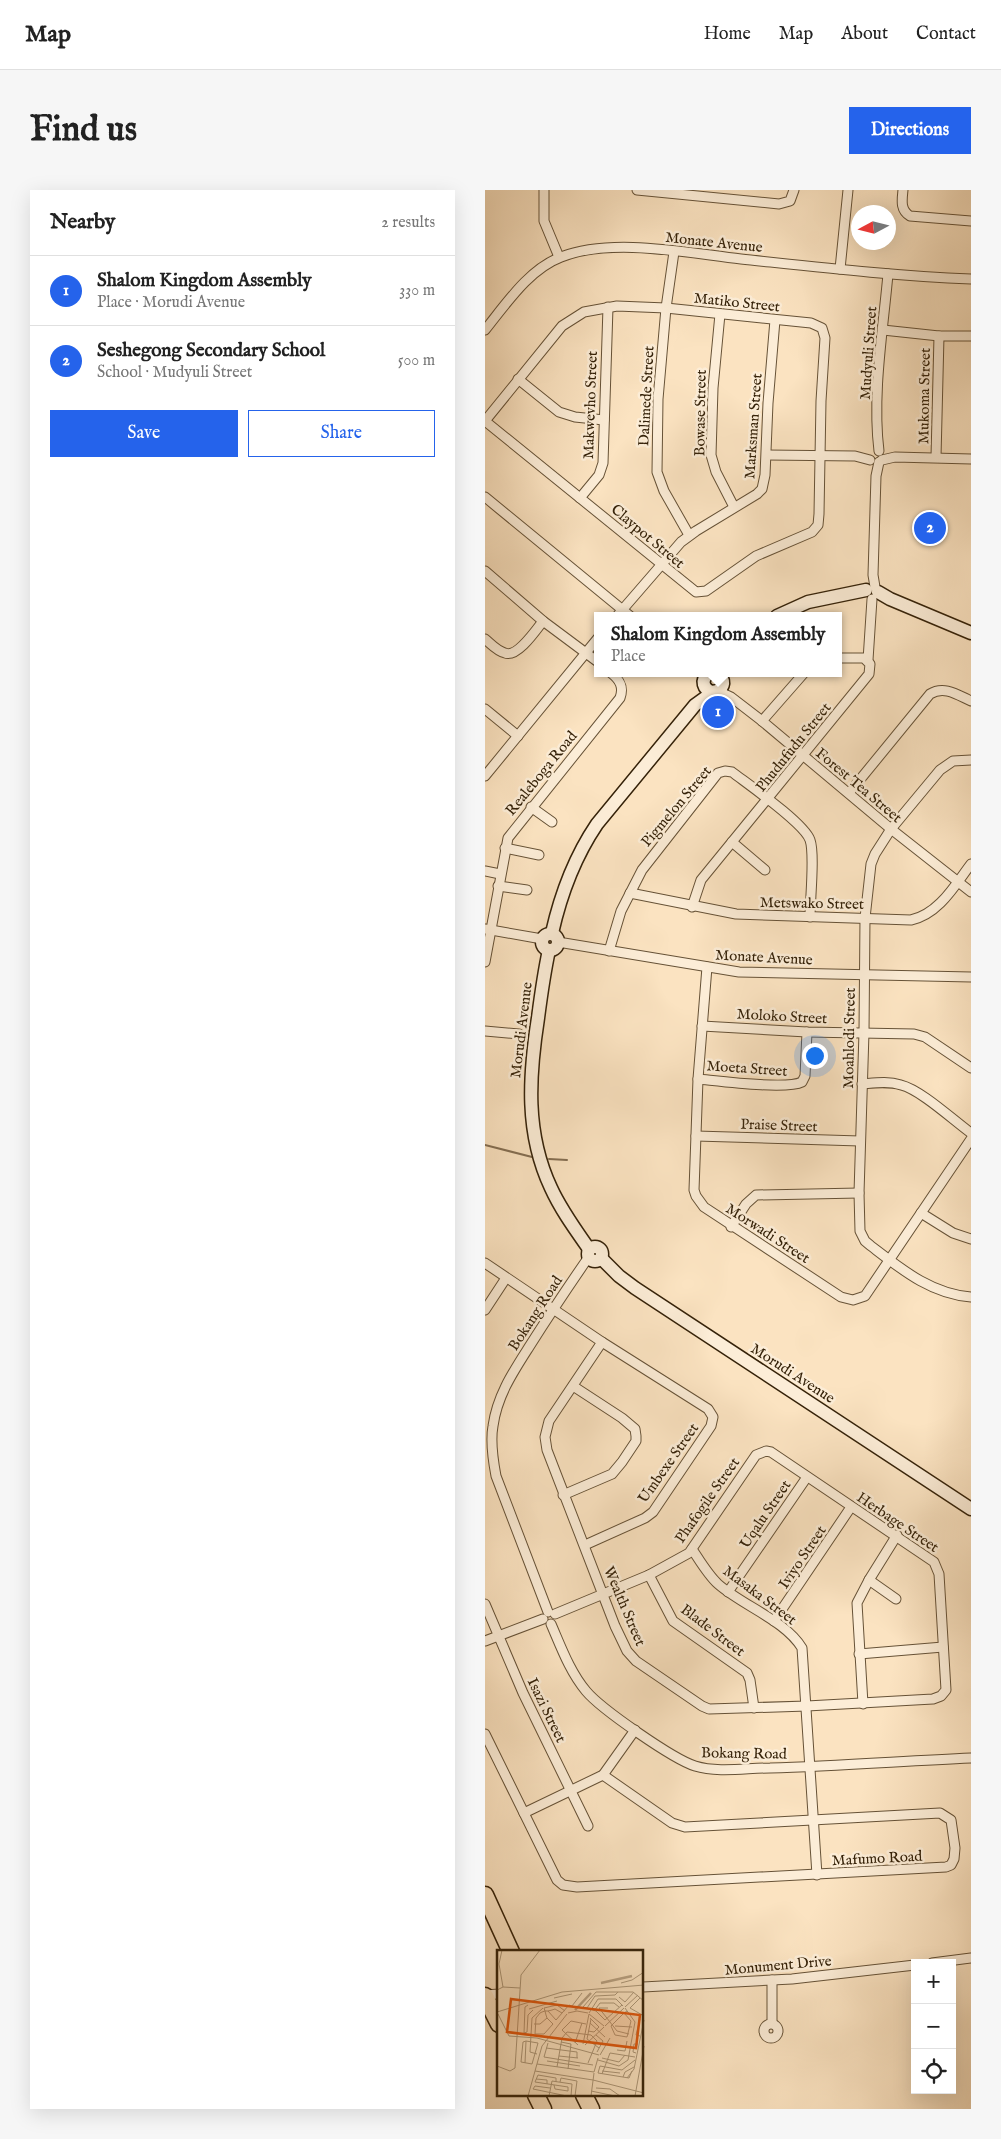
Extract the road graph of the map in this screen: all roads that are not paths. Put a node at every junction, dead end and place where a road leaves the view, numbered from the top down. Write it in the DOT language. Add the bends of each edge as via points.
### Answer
graph roads {
  1 [pos="544,190"];
  2 [pos="637,190"];
  3 [pos="794,190"];
  4 [pos="849,190"];
  5 [pos="903,190"];
  6 [pos="971,221"];
  7 [pos="674,252"];
  8 [pos="559,258"];
  9 [pos="840,269"];
  10 [pos="888,274"];
  11 [pos="971,279"];
  12 [pos="608,307"];
  13 [pos="666,308"];
  14 [pos="720,314"];
  15 [pos="775,320"];
  16 [pos="485,330"];
  17 [pos="883,330"];
  18 [pos="939,336"];
  19 [pos="971,336"];
  20 [pos="518,379"];
  21 [pos="604,420"];
  22 [pos="485,421"];
  23 [pos="767,455"];
  24 [pos="820,455"];
  25 [pos="876,457"];
  26 [pos="936,457"];
  27 [pos="971,459"];
  28 [pos="485,497"];
  29 [pos="580,498"];
  30 [pos="734,507"];
  31 [pos="689,535"];
  32 [pos="807,535"];
  33 [pos="661,565"];
  34 [pos="485,571"];
  35 [pos="872,591"];
  36 [pos="619,612"];
  37 [pos="621,612"];
  38 [pos="786,612"];
  39 [pos="543,621"];
  40 [pos="971,633"];
  41 [pos="485,639"];
  42 [pos="594,643"];
  43 [pos="586,653"];
  44 [pos="842,658"];
  45 [pos="594,659"];
  46 [pos="869,664"];
  47 [pos="616,677"];
  48 [pos="800,677"];
  49 [pos="712,679"];
  50 [pos="971,701"];
  51 [pos="485,709"];
  52 [pos="762,721"];
  53 [pos="518,736"];
  54 [pos="803,755"];
  55 [pos="971,760"];
  56 [pos="485,776"];
  57 [pos="849,793"];
  58 [pos="768,800"];
  59 [pos="531,807"];
  60 [pos="552,822"];
  61 [pos="891,829"];
  62 [pos="733,842"];
  63 [pos="505,848"];
  64 [pos="539,854"];
  65 [pos="971,864"];
  66 [pos="765,870"];
  67 [pos="485,871"];
  68 [pos="500,874"];
  69 [pos="958,881"];
  70 [pos="498,886"];
  71 [pos="527,890"];
  72 [pos="971,892"];
  73 [pos="630,893"];
  74 [pos="692,907"];
  75 [pos="810,917"];
  76 [pos="865,918"];
  77 [pos="488,929"];
  78 [pos="550,941"];
  79 [pos="609,950"];
  80 [pos="485,962"];
  81 [pos="707,967"];
  82 [pos="864,975"];
  83 [pos="971,977"];
  84 [pos="702,1026"];
  85 [pos="485,1031"];
  86 [pos="807,1032"];
  87 [pos="864,1032"];
  88 [pos="519,1034"];
  89 [pos="971,1068"];
  90 [pos="698,1079"];
  91 [pos="862,1084"];
  92 [pos="971,1133"];
  93 [pos="696,1136"];
  94 [pos="971,1139"];
  95 [pos="860,1141"];
  96 [pos="859,1194"];
  97 [pos="921,1213"];
  98 [pos="731,1227"];
  99 [pos="971,1239"];
  100 [pos="593,1255"];
  101 [pos="890,1261"];
  102 [pos="485,1264"];
  103 [pos="507,1278"];
  104 [pos="971,1297"];
  105 [pos="485,1310"];
  106 [pos="553,1310"];
  107 [pos="602,1342"];
  108 [pos="573,1386"];
  109 [pos="489,1427"];
  110 [pos="771,1452"];
  111 [pos="807,1477"];
  112 [pos="563,1495"];
  113 [pos="851,1507"];
  114 [pos="971,1509"];
  115 [pos="897,1536"];
  116 [pos="585,1545"];
  117 [pos="693,1550"];
  118 [pos="649,1575"];
  119 [pos="869,1580"];
  120 [pos="728,1592"];
  121 [pos="603,1593"];
  122 [pos="896,1599"];
  123 [pos="485,1604"];
  124 [pos="549,1617"];
  125 [pos="774,1621"];
  126 [pos="497,1637"];
  127 [pos="485,1641"];
  128 [pos="943,1647"];
  129 [pos="859,1654"];
  130 [pos="947,1684"];
  131 [pos="863,1704"];
  132 [pos="807,1706"];
  133 [pos="754,1708"];
  134 [pos="635,1730"];
  135 [pos="485,1734"];
  136 [pos="971,1758"];
  137 [pos="810,1767"];
  138 [pos="603,1775"];
  139 [pos="571,1791"];
  140 [pos="524,1813"];
  141 [pos="814,1822"];
  142 [pos="588,1826"];
  143 [pos="817,1875"];
  144 [pos="485,1896"];
  145 [pos="510,1950"];
  146 [pos="971,1958"];
  147 [pos="956,1960"];
  148 [pos="911,1965"];
  149 [pos="772,1980"];
  150 [pos="644,1987"];
  151 [pos="485,1996"];
  152 [pos="497,2020"];
  153 [pos="773,2023"];
  154 [pos="536,2096"];
  155 [pos="584,2096"];
  156 [pos="543,2109"];
  157 [pos="591,2109"];
  1 -- 8 [label="street" via="544,221"];
  2 -- 3 [label="street" via="779,204 790,201"];
  4 -- 9 [label="street"];
  5 -- 6 [label="street" via="903,207 910,216"];
  7 -- 8 [label="street, Monate Avenue" via="597,248"];
  7 -- 9 [label="street, Monate Avenue"];
  7 -- 13 [label="street, Dalimede Street"];
  8 -- 16 [label="street, Monate Avenue" via="529,278"];
  9 -- 10 [label="street, Monate Avenue"];
  10 -- 11 [label="street, Monate Avenue"];
  10 -- 17 [label="street, Mudyuli Street"];
  12 -- 13 [label="street, Matiko Street"];
  12 -- 20 [label="street, Matiko Street" via="584,312 569,320 551,337"];
  12 -- 21 [label="street, Makwevho Street"];
  13 -- 14 [label="street, Matiko Street"];
  13 -- 31 [label="street, Dalimede Street" via="658,399 657,472"];
  14 -- 15 [label="street, Matiko Street"];
  14 -- 30 [label="street, Bowase Street" via="711,455"];
  15 -- 23 [label="street, Marksman Street"];
  15 -- 24 [label="street, Matiko Street" via="811,323 824,331"];
  17 -- 18 [label="street"];
  17 -- 25 [label="street, Mudyuli Street"];
  18 -- 19 [label="street"];
  18 -- 26 [label="street, Mukoma Street"];
  20 -- 21 [label="street" via="559,412"];
  20 -- 22 [label="street, Matiko Street"];
  21 -- 29 [label="street, Makwevho Street" via="601,469"];
  22 -- 29 [label="street, Claypot Street"];
  23 -- 24 [label="street"];
  23 -- 30 [label="street, Marksman Street" via="762,489"];
  24 -- 25 [label="street"];
  24 -- 32 [label="street, Matiko Street" via="819,521"];
  25 -- 26 [label="street"];
  25 -- 35 [label="street, Mudyuli Street"];
  26 -- 27 [label="street"];
  28 -- 36 [label="street"];
  29 -- 33 [label="street, Claypot Street"];
  30 -- 31 [label="street, Marksman Street"];
  31 -- 33 [label="street, Marksman Street"];
  32 -- 33 [label="street, Claypot Street" via="756,556 701,592 690,589"];
  33 -- 37 [label="street, Marksman Street"];
  34 -- 39 [label="street"];
  35 -- 38 [label="street" via="808,602"];
  35 -- 40 [label="street"];
  35 -- 46 [label="street, Mudyuli Street"];
  39 -- 41 [label="street" via="521,648 512,653 505,654"];
  39 -- 43 [label="street"];
  42 -- 43 [label="street"];
  43 -- 45 [label="street"];
  43 -- 53 [label="street"];
  44 -- 46 [label="street" via="856,656"];
  46 -- 54 [label="street, Phudufudu Street" via="869,674"];
  47 -- 59 [label="street, Realeboga Road" via="622,687 620,698"];
  48 -- 52 [label="street"];
  49 -- 52 [label="street, Forest Tea Street"];
  49 -- 78 [label="street, Morudi Avenue" via="695,705 585,841 567,882"];
  50 -- 57 [label="street" via="947,690 930,694"];
  51 -- 53 [label="street"];
  52 -- 54 [label="street, Forest Tea Street"];
  53 -- 56 [label="street"];
  54 -- 57 [label="street, Forest Tea Street"];
  54 -- 58 [label="street, Phudufudu Street"];
  55 -- 61 [label="street, Moahlodi Street" via="960,759 946,764"];
  57 -- 61 [label="street, Forest Tea Street"];
  58 -- 62 [label="street, Phudufudu Street"];
  58 -- 73 [label="street, Pigmelon Street" via="733,772 718,774 654,852"];
  58 -- 75 [label="street, Pigmelon Street" via="805,832 811,842"];
  59 -- 60 [label="street"];
  59 -- 63 [label="street, Realeboga Road" via="511,832"];
  61 -- 69 [label="street, Forest Tea Street"];
  61 -- 76 [label="street, Moahlodi Street" via="871,864"];
  62 -- 66 [label="street"];
  62 -- 74 [label="street, Phudufudu Street" via="701,880"];
  63 -- 64 [label="street"];
  63 -- 68 [label="street, Realeboga Road"];
  65 -- 69 [label="street, Metswako Street"];
  67 -- 68 [label="street"];
  68 -- 70 [label="street, Realeboga Road"];
  69 -- 72 [label="street, Forest Tea Street"];
  69 -- 76 [label="street, Metswako Street" via="924,917 911,920"];
  70 -- 71 [label="street"];
  70 -- 77 [label="street, Realeboga Road"];
  73 -- 74 [label="street, Metswako Street"];
  73 -- 79 [label="street, Pigmelon Street"];
  74 -- 75 [label="street, Metswako Street" via="746,915"];
  75 -- 76 [label="street, Metswako Street"];
  76 -- 82 [label="street, Moahlodi Street"];
  77 -- 78 [label="street, Monate Avenue"];
  77 -- 80 [label="street, Realeboga Road"];
  78 -- 79 [label="street, Monate Avenue"];
  78 -- 100 [label="street, Morudi Avenue" via="531,1066 531,1118 550,1187"];
  79 -- 81 [label="street, Monate Avenue"];
  81 -- 82 [label="street, Monate Avenue" via="758,973"];
  81 -- 84 [label="street, Morwadi Street"];
  82 -- 83 [label="street, Monate Avenue"];
  82 -- 87 [label="street, Moahlodi Street"];
  84 -- 86 [label="street, Moloko Street"];
  84 -- 90 [label="street, Morwadi Street"];
  85 -- 88 [label="street"];
  86 -- 87 [label="street, Moloko Street"];
  86 -- 90 [label="street, Moeta Street" via="805,1076 798,1084"];
  87 -- 89 [label="street, Moloko Street" via="925,1037"];
  87 -- 91 [label="street, Moahlodi Street"];
  90 -- 93 [label="street, Morwadi Street"];
  91 -- 92 [label="street" via="887,1083 913,1090"];
  91 -- 95 [label="street, Moahlodi Street"];
  93 -- 95 [label="street, Praise Street"];
  93 -- 98 [label="street, Morwadi Street" via="696,1196 704,1207"];
  94 -- 97 [label="street, Morwadi Street"];
  95 -- 96 [label="street, Moahlodi Street"];
  96 -- 98 [label="street" via="756,1195"];
  96 -- 101 [label="street, Moahlodi Street" via="862,1236"];
  97 -- 99 [label="street" via="953,1233"];
  97 -- 101 [label="street, Morwadi Street"];
  98 -- 101 [label="street, Morwadi Street" via="846,1299 858,1300 865,1296"];
  100 -- 106 [label="street, Bokang Road"];
  100 -- 114 [label="street, Morudi Avenue" via="635,1288"];
  101 -- 104 [label="street, Moahlodi Street" via="929,1286"];
  102 -- 103 [label="street"];
  103 -- 105 [label="street"];
  103 -- 106 [label="street"];
  106 -- 107 [label="street"];
  106 -- 109 [label="street, Bokang Road" via="506,1384"];
  107 -- 108 [label="street, Wealth Street"];
  107 -- 116 [label="street, Umbexe Street" via="708,1409 713,1417 711,1426 650,1515"];
  108 -- 112 [label="street, Wealth Street" via="549,1421 545,1437"];
  108 -- 112 [label="street" via="622,1418 635,1429 637,1436 612,1474"];
  109 -- 124 [label="street, Bokang Road" via="500,1487"];
  110 -- 111 [label="street, Herbage Street"];
  110 -- 117 [label="street, Phafogile Street" via="755,1455"];
  111 -- 113 [label="street, Herbage Street"];
  111 -- 120 [label="street, Uqalu Street"];
  112 -- 116 [label="street, Wealth Street"];
  113 -- 115 [label="street, Herbage Street"];
  113 -- 125 [label="street, Iviyo Street"];
  115 -- 119 [label="street"];
  115 -- 128 [label="street, Herbage Street" via="937,1566"];
  116 -- 121 [label="street, Wealth Street"];
  117 -- 118 [label="street, Phafogile Street"];
  117 -- 120 [label="street, Masaka Street" via="716,1582"];
  118 -- 121 [label="street, Phafogile Street"];
  118 -- 133 [label="street, Blade Street" via="673,1621 747,1673"];
  119 -- 122 [label="street"];
  119 -- 129 [label="street" via="857,1603"];
  120 -- 125 [label="street, Masaka Street"];
  121 -- 124 [label="street, Phafogile Street"];
  121 -- 133 [label="street, Wealth Street" via="627,1651 636,1661 705,1708"];
  123 -- 126 [label="street, Isazi Street"];
  124 -- 126 [label="street, Phafogile Street"];
  124 -- 134 [label="street, Bokang Road" via="566,1660 586,1692"];
  125 -- 132 [label="street, Masaka Street" via="802,1648"];
  126 -- 127 [label="street, Phafogile Street"];
  126 -- 139 [label="street, Isazi Street"];
  128 -- 129 [label="street"];
  128 -- 130 [label="street, Herbage Street"];
  129 -- 131 [label="street"];
  130 -- 131 [label="street, Wealth Street" via="945,1692 936,1698"];
  131 -- 132 [label="street, Wealth Street"];
  132 -- 133 [label="street, Wealth Street"];
  132 -- 137 [label="street, Masaka Street"];
  134 -- 137 [label="street, Bokang Road" via="695,1766 721,1769"];
  134 -- 138 [label="street"];
  135 -- 140 [label="street, Mafumo Road"];
  136 -- 137 [label="street, Bokang Road"];
  137 -- 141 [label="street, Masaka Street"];
  138 -- 139 [label="street"];
  138 -- 141 [label="street, Mafumo Road" via="672,1822 685,1827"];
  139 -- 140 [label="street"];
  139 -- 142 [label="street, Isazi Street"];
  140 -- 143 [label="street, Mafumo Road" via="557,1880 566,1886"];
  141 -- 143 [label="street, Masaka Street"];
  141 -- 143 [label="street, Mafumo Road" via="940,1814 951,1820 955,1848 953,1862 946,1867"];
  144 -- 145 [label="highway"];
  146 -- 147 [label="street"];
  148 -- 149 [label="street, Monument Drive"];
  149 -- 150 [label="street, Monument Drive"];
  149 -- 153 [label="street"];
  151 -- 152 [label="highway"];
  154 -- 156 [label="highway"];
  155 -- 157 [label="highway"];
}
